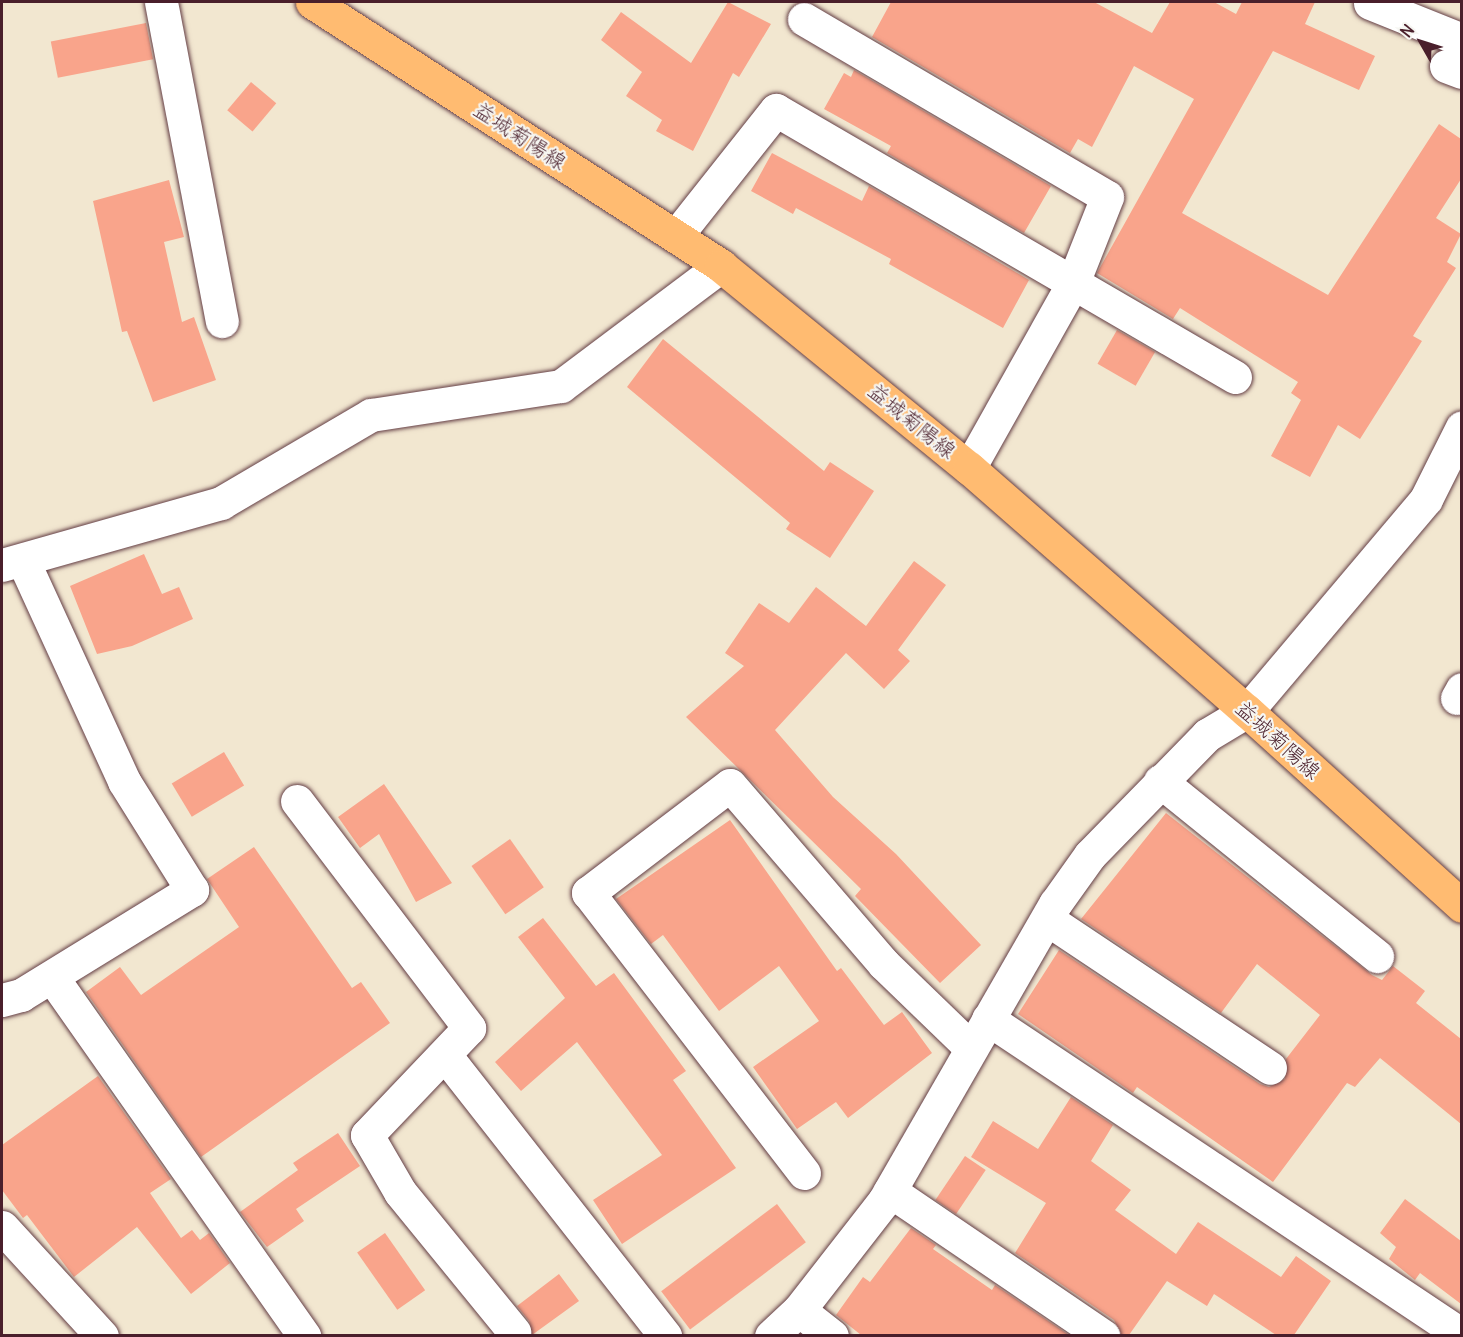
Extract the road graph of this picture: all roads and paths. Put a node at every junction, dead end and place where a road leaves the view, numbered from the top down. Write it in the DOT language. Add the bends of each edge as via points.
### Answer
graph roads {
  1 [pos="160,2"];
  2 [pos="312,2"];
  3 [pos="1370,3"];
  4 [pos="804,19"];
  5 [pos="1456,59"];
  6 [pos="676,236"];
  7 [pos="721,266"];
  8 [pos="1073,283"];
  9 [pos="222,321"];
  10 [pos="1235,378"];
  11 [pos="1461,426"];
  12 [pos="969,468"];
  13 [pos="12,563"];
  14 [pos="1247,711"];
  15 [pos="1160,781"];
  16 [pos="297,801"];
  17 [pos="1461,906"];
  18 [pos="1047,919"];
  19 [pos="1377,956"];
  20 [pos="52,977"];
  21 [pos="2,1000"];
  22 [pos="988,1019"];
  23 [pos="971,1048"];
  24 [pos="446,1055"];
  25 [pos="1270,1068"];
  26 [pos="804,1173"];
  27 [pos="890,1191"];
  28 [pos="2,1227"];
  29 [pos="799,1310"];
  30 [pos="514,1332"];
  31 [pos="102,1335"];
  32 [pos="303,1335"];
  33 [pos="665,1335"];
  34 [pos="771,1335"];
  35 [pos="832,1335"];
  36 [pos="1103,1335"];
  37 [pos="1461,1335"];
  1 -- 9 [label="street"];
  2 -- 6 [label="main road, 益城菊陽線"];
  3 -- 5 [label="street"];
  4 -- 8 [label="street" via="1107,197"];
  6 -- 7 [label="main road, 益城菊陽線"];
  6 -- 8 [label="street" via="776,110"];
  7 -- 12 [label="main road, 益城菊陽線"];
  7 -- 13 [label="street" via="561,386 371,415 221,503"];
  8 -- 10 [label="street"];
  8 -- 12 [label="street"];
  11 -- 14 [label="street" via="1426,499"];
  12 -- 14 [label="main road, 益城菊陽線"];
  13 -- 20 [label="street" via="124,781 192,890"];
  14 -- 15 [label="street" via="1207,735"];
  14 -- 17 [label="main road, 益城菊陽線"];
  15 -- 18 [label="street" via="1090,855"];
  15 -- 19 [label="street"];
  16 -- 24 [label="street" via="469,1028"];
  18 -- 22 [label="street"];
  18 -- 25 [label="street"];
  20 -- 21 [label="street" via="21,995"];
  20 -- 32 [label="street"];
  22 -- 23 [label="street"];
  22 -- 37 [label="street"];
  23 -- 26 [label="street" via="884,964 730,785 588,893"];
  23 -- 27 [label="street"];
  24 -- 30 [label="street" via="367,1135 400,1192"];
  24 -- 33 [label="street"];
  27 -- 29 [label="street"];
  27 -- 36 [label="street"];
  28 -- 31 [label="street"];
  29 -- 34 [label="street"];
  29 -- 35 [label="street"];
}
